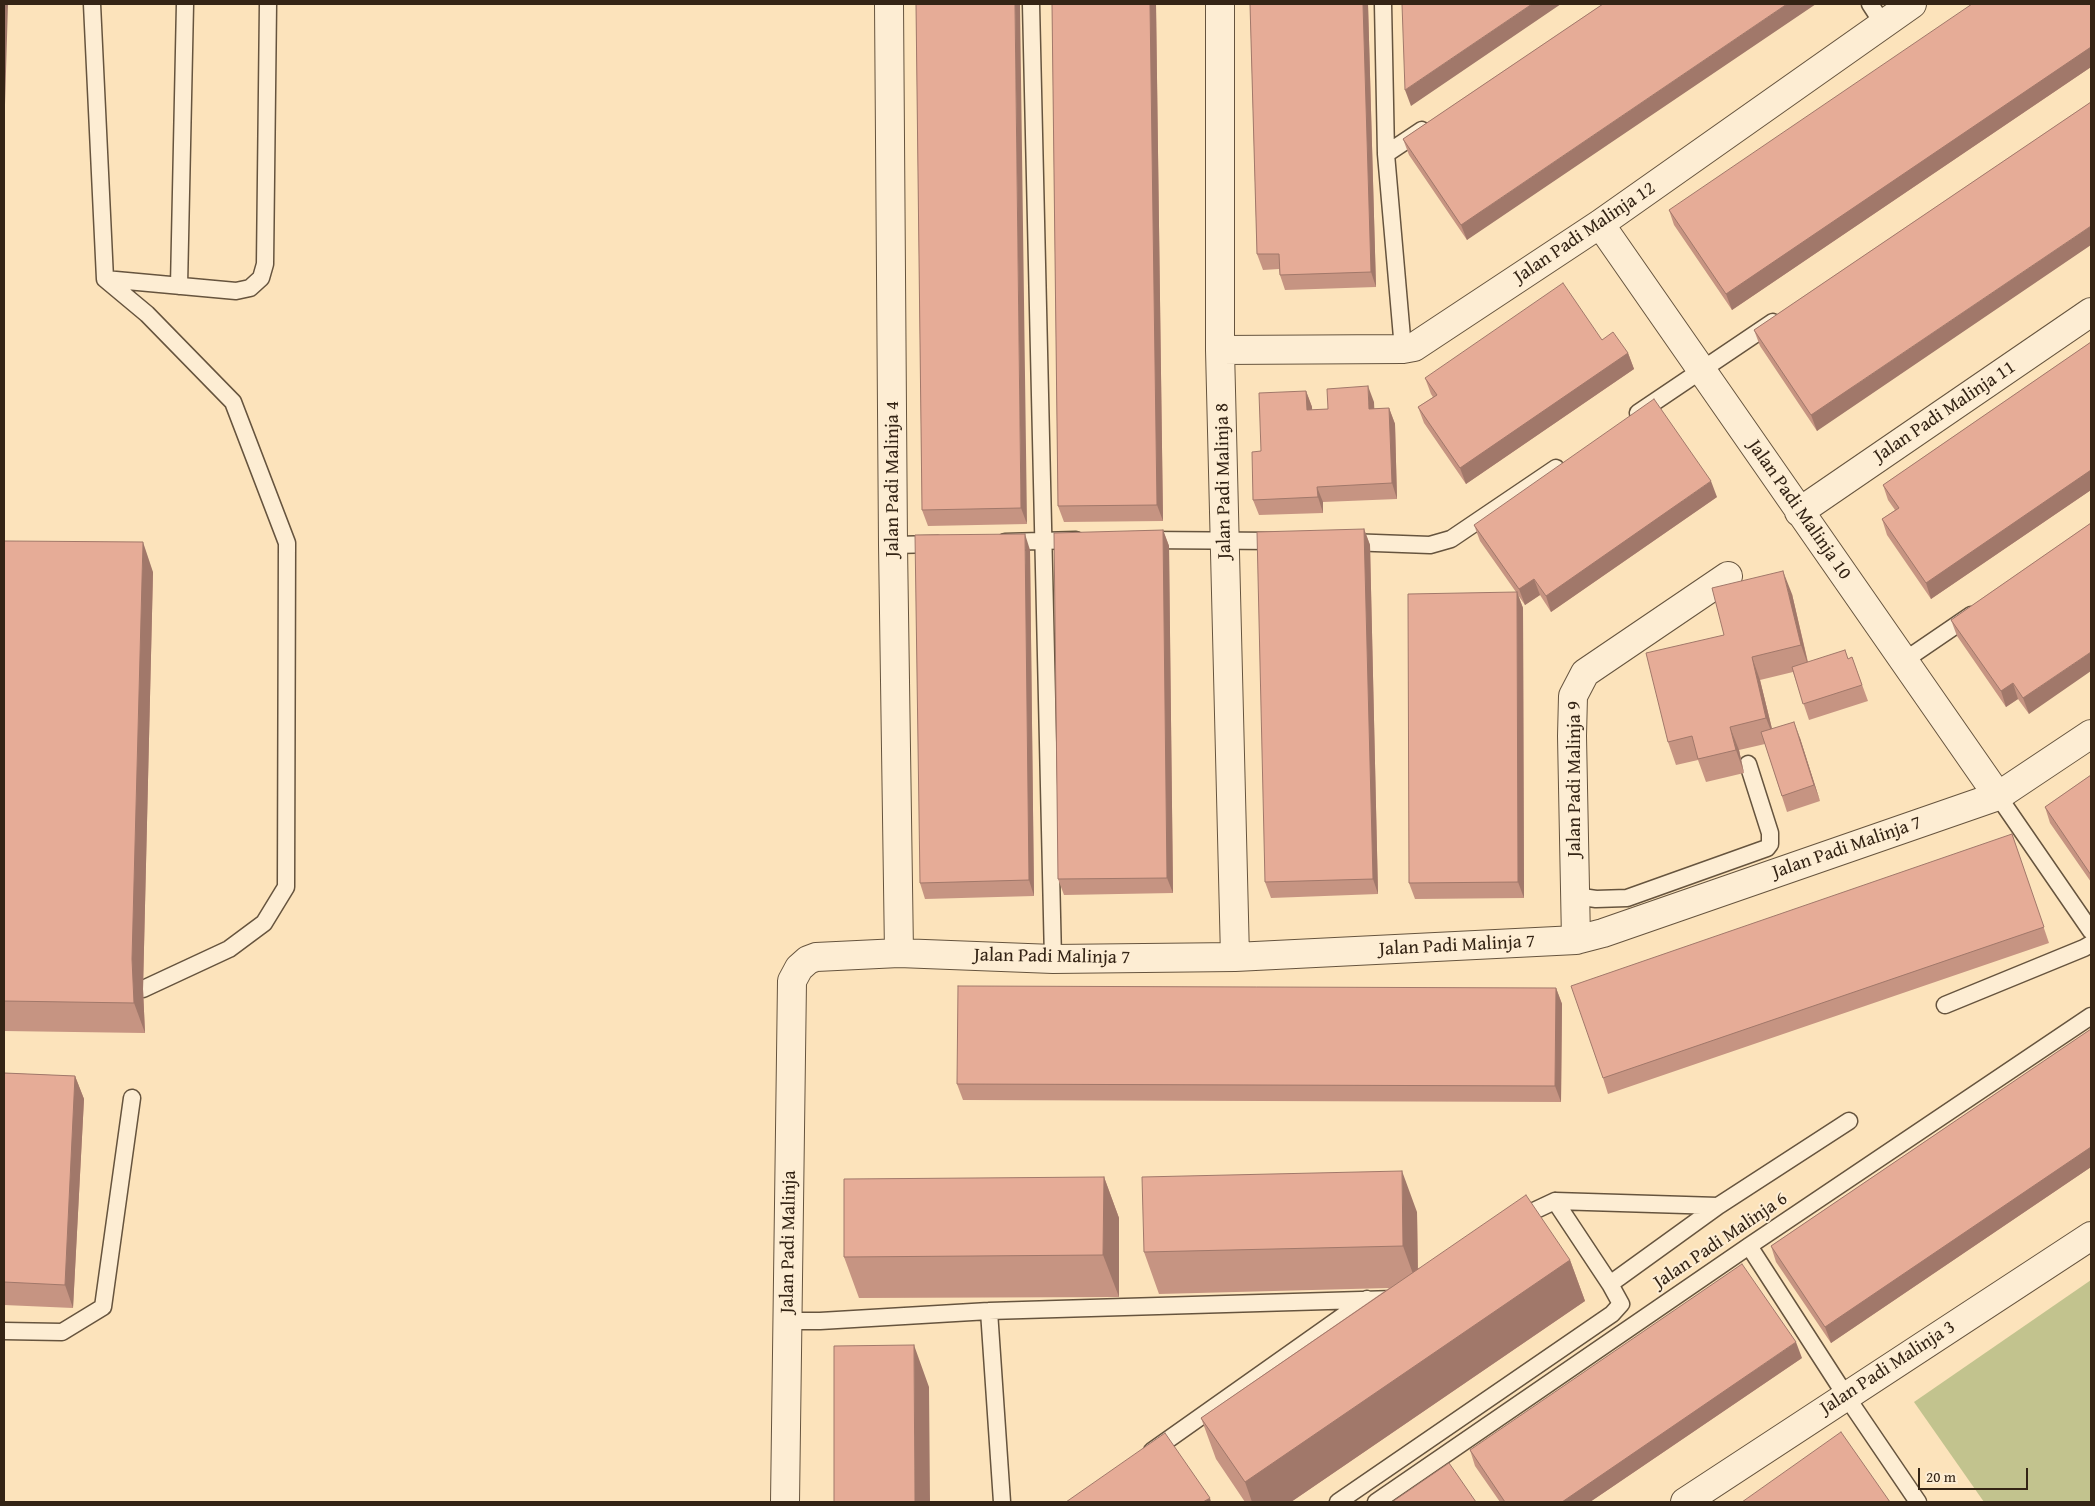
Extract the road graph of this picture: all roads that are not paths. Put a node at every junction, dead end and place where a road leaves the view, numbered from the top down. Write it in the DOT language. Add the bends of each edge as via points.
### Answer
graph roads {
  1 [pos="92,4"];
  2 [pos="185,4"];
  3 [pos="268,4"];
  4 [pos="889,4"];
  5 [pos="1031,4"];
  6 [pos="1220,4"];
  7 [pos="1383,4"];
  8 [pos="1912,4"];
  9 [pos="1877,14"];
  10 [pos="1436,120"];
  11 [pos="1386,154"];
  12 [pos="1600,224"];
  13 [pos="105,280"];
  14 [pos="180,286"];
  15 [pos="2091,312"];
  16 [pos="1784,315"];
  17 [pos="1220,350"];
  18 [pos="1403,350"];
  19 [pos="1702,370"];
  20 [pos="1629,419"];
  21 [pos="1571,458"];
  22 [pos="1799,512"];
  23 [pos="1225,539"];
  24 [pos="1042,540"];
  25 [pos="1090,540"];
  26 [pos="1129,540"];
  27 [pos="1293,541"];
  28 [pos="993,542"];
  29 [pos="1332,542"];
  30 [pos="953,543"];
  31 [pos="893,545"];
  32 [pos="1728,576"];
  33 [pos="1986,605"];
  34 [pos="1905,660"];
  35 [pos="2091,734"];
  36 [pos="1748,764"];
  37 [pos="1998,796"];
  38 [pos="1575,896"];
  39 [pos="2091,931"];
  40 [pos="1576,940"];
  41 [pos="2091,944"];
  42 [pos="899,953"];
  43 [pos="1235,957"];
  44 [pos="1053,959"];
  45 [pos="792,981"];
  46 [pos="143,989"];
  47 [pos="1945,1005"];
  48 [pos="2091,1016"];
  49 [pos="132,1098"];
  50 [pos="1849,1121"];
  51 [pos="1555,1202"];
  52 [pos="1718,1206"];
  53 [pos="1508,1228"];
  54 [pos="2091,1236"];
  55 [pos="1749,1246"];
  56 [pos="1610,1284"];
  57 [pos="1367,1299"];
  58 [pos="1406,1299"];
  59 [pos="989,1311"];
  60 [pos="788,1321"];
  61 [pos="4,1331"];
  62 [pos="1846,1396"];
  63 [pos="1143,1457"];
  64 [pos="785,1502"];
  65 [pos="1002,1502"];
  66 [pos="1338,1502"];
  67 [pos="1376,1502"];
  68 [pos="1685,1502"];
  69 [pos="1918,1502"];
  1 -- 13 [label="lane"];
  2 -- 14 [label="lane"];
  3 -- 14 [label="lane" via="265,264 261,278 250,288 236,291"];
  4 -- 31 [label="street, Jalan Padi Malinja 4"];
  5 -- 24 [label="lane"];
  6 -- 17 [label="street, Jalan Padi Malinja 8"];
  7 -- 11 [label="lane"];
  8 -- 9 [label="street, Jalan Padi Malinja 12"];
  9 -- 12 [label="street, Jalan Padi Malinja 12"];
  10 -- 11 [label="lane"];
  11 -- 18 [label="lane"];
  12 -- 18 [label="street, Jalan Padi Malinja 12" via="1425,340"];
  12 -- 19 [label="street, Jalan Padi Malinja 10"];
  13 -- 14 [label="lane"];
  13 -- 46 [label="lane" via="147,314 233,402 287,543 286,888 264,923 229,949"];
  15 -- 22 [label="street, Jalan Padi Malinja 11"];
  16 -- 19 [label="lane"];
  17 -- 18 [label="street, Jalan Padi Malinja 12"];
  17 -- 23 [label="street, Jalan Padi Malinja 8"];
  19 -- 20 [label="lane"];
  19 -- 22 [label="street, Jalan Padi Malinja 10"];
  21 -- 29 [label="lane" via="1451,539 1430,544"];
  22 -- 34 [label="street, Jalan Padi Malinja 10"];
  23 -- 26 [label="lane"];
  23 -- 27 [label="lane"];
  23 -- 43 [label="street, Jalan Padi Malinja 8"];
  24 -- 25 [label="lane"];
  24 -- 28 [label="lane"];
  24 -- 44 [label="lane"];
  30 -- 31 [label="lane"];
  31 -- 42 [label="street, Jalan Padi Malinja 4"];
  32 -- 38 [label="street, Jalan Padi Malinja 9" via="1585,673 1573,696"];
  33 -- 34 [label="lane"];
  34 -- 37 [label="street, Jalan Padi Malinja 10"];
  35 -- 37 [label="street, Jalan Padi Malinja 7"];
  36 -- 38 [label="lane" via="1770,833 1767,848 1627,898 1596,900"];
  37 -- 39 [label="lane"];
  37 -- 40 [label="street, Jalan Padi Malinja 7"];
  38 -- 40 [label="street, Jalan Padi Malinja 9"];
  40 -- 43 [label="street, Jalan Padi Malinja 7"];
  41 -- 47 [label="lane"];
  42 -- 44 [label="street, Jalan Padi Malinja 7"];
  42 -- 45 [label="street, Jalan Padi Malinja 7" via="816,956 799,968"];
  43 -- 44 [label="street, Jalan Padi Malinja 7"];
  45 -- 60 [label="street, Jalan Padi Malinja"];
  48 -- 55 [label="lane, Jalan Padi Malinja 6"];
  49 -- 61 [label="lane" via="103,1307 62,1332"];
  50 -- 52 [label="lane"];
  51 -- 52 [label="lane"];
  51 -- 53 [label="lane" via="1524,1216"];
  51 -- 56 [label="lane"];
  52 -- 56 [label="lane"];
  54 -- 62 [label="street, Jalan Padi Malinja 3"];
  55 -- 62 [label="lane"];
  55 -- 67 [label="lane, Jalan Padi Malinja 6"];
  56 -- 66 [label="lane" via="1621,1304 1612,1314"];
  57 -- 58 [label="lane"];
  57 -- 59 [label="lane"];
  57 -- 63 [label="lane"];
  59 -- 60 [label="lane"];
  59 -- 65 [label="lane"];
  60 -- 64 [label="street, Jalan Padi Malinja"];
  62 -- 68 [label="street, Jalan Padi Malinja 3"];
  62 -- 69 [label="lane"];
}
